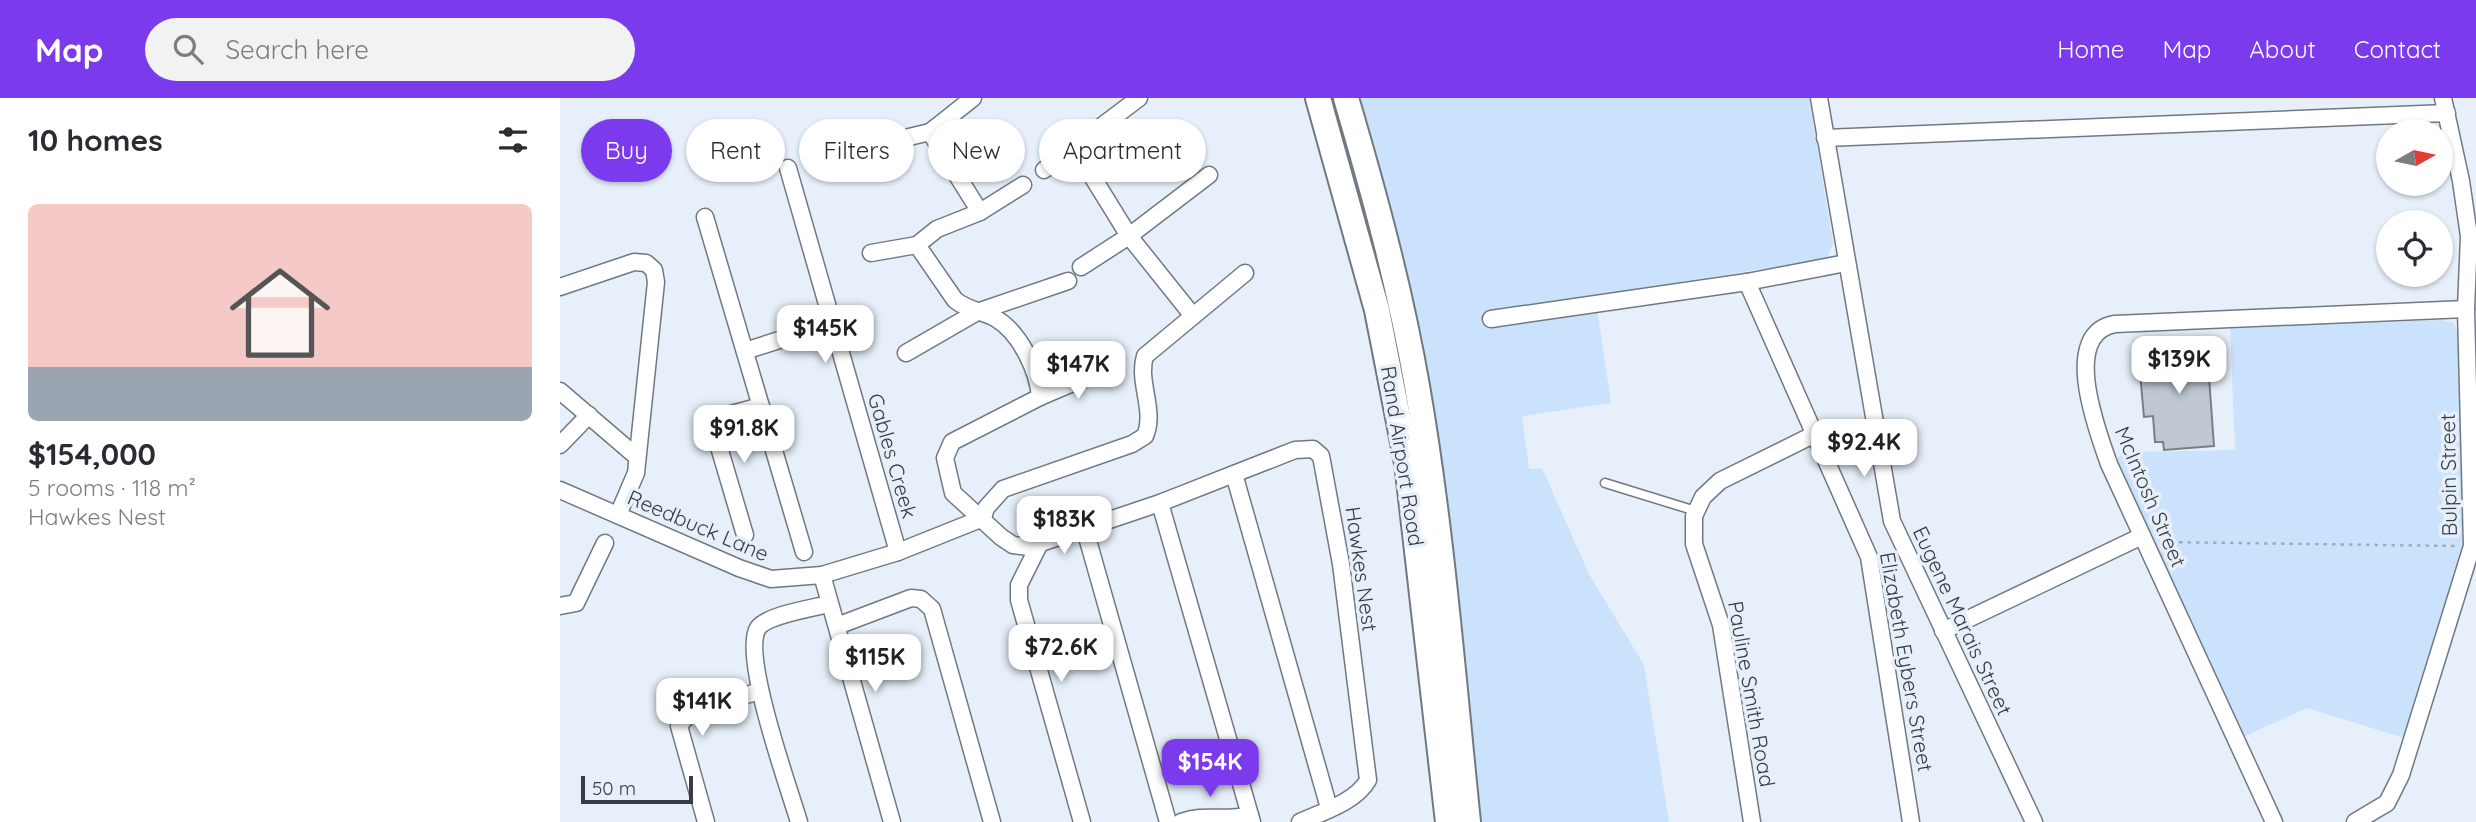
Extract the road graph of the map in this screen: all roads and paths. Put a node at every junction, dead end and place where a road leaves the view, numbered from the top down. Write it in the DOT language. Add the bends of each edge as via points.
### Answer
graph roads {
  1 [pos="973,98"];
  2 [pos="1139,98"];
  3 [pos="1318,98"];
  4 [pos="1346,98"];
  5 [pos="1819,98"];
  6 [pos="2445,106"];
  7 [pos="946,119"];
  8 [pos="1111,119"];
  9 [pos="1825,138"];
  10 [pos="788,168"];
  11 [pos="1209,175"];
  12 [pos="961,182"];
  13 [pos="1096,182"];
  14 [pos="1023,185"];
  15 [pos="980,212"];
  16 [pos="705,217"];
  17 [pos="1129,236"];
  18 [pos="917,246"];
  19 [pos="871,253"];
  20 [pos="1846,263"];
  21 [pos="1081,267"];
  22 [pos="1245,273"];
  23 [pos="1068,281"];
  24 [pos="1747,282"];
  25 [pos="560,287"];
  26 [pos="2466,309"];
  27 [pos="977,312"];
  28 [pos="1193,316"];
  29 [pos="1491,319"];
  30 [pos="832,323"];
  31 [pos="745,351"];
  32 [pos="906,353"];
  33 [pos="1101,371"];
  34 [pos="560,391"];
  35 [pos="1040,397"];
  36 [pos="761,406"];
  37 [pos="589,415"];
  38 [pos="1815,434"];
  39 [pos="560,445"];
  40 [pos="637,457"];
  41 [pos="1234,474"];
  42 [pos="1605,483"];
  43 [pos="560,490"];
  44 [pos="1160,503"];
  45 [pos="1696,511"];
  46 [pos="618,515"];
  47 [pos="983,518"];
  48 [pos="1085,530"];
  49 [pos="746,535"];
  50 [pos="2143,539"];
  51 [pos="605,543"];
  52 [pos="1039,545"];
  53 [pos="2474,546"];
  54 [pos="804,552"];
  55 [pos="898,552"];
  56 [pos="822,575"];
  57 [pos="829,604"];
  58 [pos="560,606"];
  59 [pos="837,626"];
  60 [pos="1943,631"];
  61 [pos="760,691"];
  62 [pos="1329,808"];
  63 [pos="1251,818"];
  64 [pos="706,822"];
  65 [pos="799,822"];
  66 [pos="892,822"];
  67 [pos="992,822"];
  68 [pos="1082,822"];
  69 [pos="1167,822"];
  70 [pos="1181,822"];
  71 [pos="1300,822"];
  72 [pos="1448,822"];
  73 [pos="1468,822"];
  74 [pos="1752,822"];
  75 [pos="1911,822"];
  76 [pos="2034,822"];
  77 [pos="2274,822"];
  78 [pos="2355,822"];
  1 -- 7 [label="street"];
  2 -- 8 [label="street"];
  3 -- 72 [label="main road, Rand Airport Road" via="1374,297 1407,463"];
  4 -- 73 [label="main road, Rand Airport Road" via="1391,261 1418,387"];
  5 -- 9 [label="street, Eugene Marais Street"];
  6 -- 9 [label="street"];
  6 -- 26 [label="street, Bulpin Street" via="2467,209"];
  9 -- 20 [label="street, Eugene Marais Street"];
  10 -- 30 [label="street, Gables Creek"];
  11 -- 17 [label="street"];
  12 -- 15 [label="street"];
  13 -- 17 [label="street"];
  14 -- 15 [label="street"];
  15 -- 18 [label="street" via="937,229"];
  16 -- 31 [label="street"];
  17 -- 21 [label="street"];
  17 -- 28 [label="street"];
  18 -- 19 [label="street"];
  18 -- 27 [label="street" via="955,300"];
  20 -- 24 [label="street"];
  20 -- 60 [label="street, Eugene Marais Street" via="1889,508"];
  22 -- 28 [label="street"];
  23 -- 27 [label="street"];
  24 -- 29 [label="street"];
  24 -- 38 [label="street, Elizabeth Eybers Street"];
  25 -- 40 [label="street" via="634,262 651,265 656,282"];
  26 -- 50 [label="street, McIntosh Street" via="2115,324 2097,330 2085,356 2094,411 2109,464"];
  26 -- 53 [label="street, Bulpin Street"];
  27 -- 32 [label="street"];
  27 -- 35 [label="street" via="1010,329 1039,377"];
  28 -- 47 [label="street" via="1145,356 1141,373 1149,422 1145,436 1003,489"];
  30 -- 31 [label="street"];
  30 -- 55 [label="street, Gables Creek"];
  31 -- 36 [label="street"];
  33 -- 35 [label="street, Hawkes Nest"];
  34 -- 37 [label="street"];
  35 -- 47 [label="street, Hawkes Nest" via="952,442 945,458 953,492"];
  36 -- 49 [label="street" via="724,415 714,430"];
  36 -- 54 [label="street"];
  37 -- 39 [label="street"];
  37 -- 40 [label="street"];
  38 -- 45 [label="street" via="1720,481"];
  38 -- 75 [label="street, Elizabeth Eybers Street" via="1869,556"];
  40 -- 46 [label="street" via="636,473"];
  41 -- 44 [label="street, Hawkes Nest"];
  41 -- 62 [label="street"];
  41 -- 62 [label="street, Hawkes Nest" via="1304,448 1321,456 1325,467 1368,780 1363,789"];
  42 -- 45 [label="lane"];
  43 -- 46 [label="street, Reedbuck Lane"];
  44 -- 48 [label="street, Hawkes Nest"];
  44 -- 63 [label="street"];
  45 -- 74 [label="street, Pauline Smith Road" via="1694,544 1721,625"];
  46 -- 56 [label="street, Reedbuck Lane" via="757,575 771,579"];
  47 -- 52 [label="street, Hawkes Nest" via="1013,545"];
  47 -- 55 [label="street, Reedbuck Lane"];
  48 -- 52 [label="street, Hawkes Nest"];
  48 -- 69 [label="street"];
  50 -- 53 [label="path"];
  50 -- 60 [label="street"];
  50 -- 77 [label="street, McIntosh Street"];
  51 -- 58 [label="street" via="576,603"];
  52 -- 68 [label="street" via="1019,585 1019,600"];
  53 -- 78 [label="street, Bulpin Street" via="2402,775 2387,803"];
  55 -- 56 [label="street, Reedbuck Lane"];
  56 -- 57 [label="street"];
  57 -- 59 [label="street"];
  57 -- 61 [label="street" via="768,620 758,627 754,661"];
  59 -- 66 [label="street"];
  59 -- 67 [label="street" via="911,598 921,599 932,609"];
  60 -- 76 [label="street, Eugene Marais Street"];
  61 -- 64 [label="street" via="691,711 679,726"];
  61 -- 65 [label="street"];
  62 -- 71 [label="street, Hawkes Nest"];
  63 -- 70 [label="street" via="1196,817"];
}
